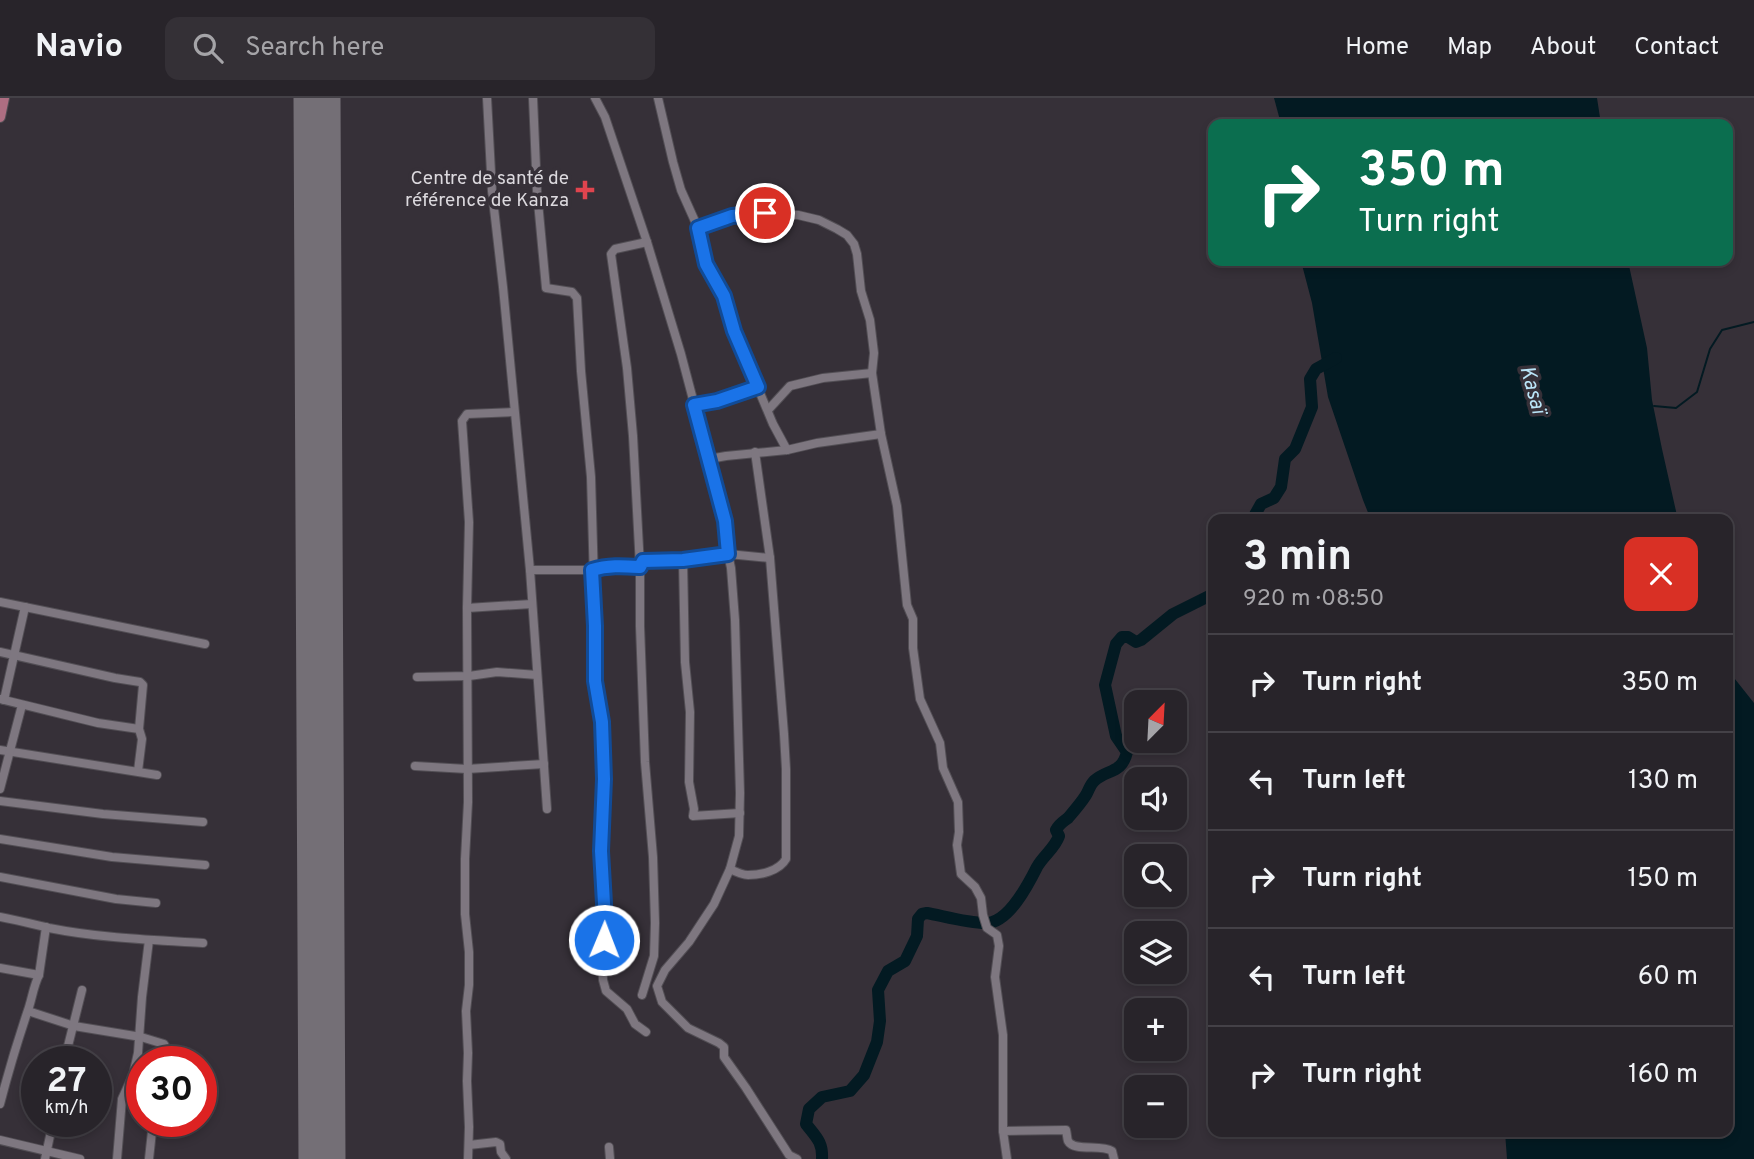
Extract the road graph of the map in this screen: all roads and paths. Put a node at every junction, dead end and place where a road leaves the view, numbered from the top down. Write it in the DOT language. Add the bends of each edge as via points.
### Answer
graph roads {
  1 [pos="487,98"];
  2 [pos="533,98"];
  3 [pos="595,98"];
  4 [pos="658,98"];
  5 [pos="698,228"];
  6 [pos="647,242"];
  7 [pos="872,373"];
  8 [pos="758,387"];
  9 [pos="694,405"];
  10 [pos="768,410"];
  11 [pos="514,412"];
  12 [pos="881,434"];
  13 [pos="787,450"];
  14 [pos="755,452"];
  15 [pos="709,460"];
  16 [pos="728,554"];
  17 [pos="770,558"];
  18 [pos="683,560"];
  19 [pos="640,567"];
  20 [pos="530,570"];
  21 [pos="592,570"];
  22 [pos="0,602"];
  23 [pos="532,604"];
  24 [pos="25,607"];
  25 [pos="467,608"];
  26 [pos="205,645"];
  27 [pos="0,652"];
  28 [pos="14,656"];
  29 [pos="537,675"];
  30 [pos="469,676"];
  31 [pos="417,677"];
  32 [pos="2,699"];
  33 [pos="22,705"];
  34 [pos="139,729"];
  35 [pos="0,750"];
  36 [pos="10,753"];
  37 [pos="544,764"];
  38 [pos="415,766"];
  39 [pos="467,769"];
  40 [pos="138,771"];
  41 [pos="157,775"];
  42 [pos="0,789"];
  43 [pos="0,801"];
  44 [pos="547,809"];
  45 [pos="740,813"];
  46 [pos="203,822"];
  47 [pos="0,839"];
  48 [pos="205,865"];
  49 [pos="730,869"];
  50 [pos="0,877"];
  51 [pos="156,903"];
  52 [pos="0,917"];
  53 [pos="46,927"];
  54 [pos="149,940"];
  55 [pos="203,943"];
  56 [pos="0,968"];
  57 [pos="39,975"];
  58 [pos="82,990"];
  59 [pos="642,995"];
  60 [pos="28,1012"];
  61 [pos="74,1026"];
  62 [pos="646,1032"];
  63 [pos="139,1038"];
  64 [pos="68,1046"];
  65 [pos="165,1046"];
  66 [pos="0,1104"];
  67 [pos="1003,1131"];
  68 [pos="50,1137"];
  69 [pos="151,1137"];
  70 [pos="0,1140"];
  71 [pos="469,1146"];
  72 [pos="610,1147"];
  73 [pos="46,1155"];
  74 [pos="80,1159"];
  75 [pos="117,1159"];
  76 [pos="149,1159"];
  77 [pos="468,1159"];
  78 [pos="506,1159"];
  79 [pos="610,1159"];
  80 [pos="797,1159"];
  81 [pos="1007,1159"];
  82 [pos="1114,1159"];
  1 -- 11 [label="street"];
  2 -- 21 [label="street" via="547,288 572,292 577,298 591,477"];
  3 -- 6 [label="street"];
  4 -- 5 [label="street" via="678,181"];
  5 -- 7 [label="street" via="732,216 765,213 820,220 847,235 857,254 870,320"];
  5 -- 8 [label="street" via="706,264 724,296"];
  6 -- 9 [label="street"];
  6 -- 19 [label="street" via="611,254 627,368"];
  7 -- 10 [label="street" via="790,386"];
  7 -- 12 [label="street"];
  8 -- 9 [label="street"];
  8 -- 10 [label="street"];
  9 -- 15 [label="street"];
  10 -- 13 [label="street"];
  11 -- 20 [label="street"];
  11 -- 25 [label="street" via="467,414 462,421 469,522"];
  12 -- 13 [label="street"];
  12 -- 67 [label="street" via="897,506 920,699 940,743 943,768 958,802 961,874 981,898 982,915 987,928 997,935 999,946 995,977 1003,1035"];
  13 -- 14 [label="street"];
  14 -- 15 [label="street"];
  14 -- 17 [label="street"];
  15 -- 16 [label="street" via="725,521"];
  16 -- 17 [label="street"];
  16 -- 18 [label="street"];
  16 -- 45 [label="street" via="735,620"];
  17 -- 49 [label="street" via="786,769 786,859 767,872 745,875"];
  18 -- 19 [label="street" via="643,561"];
  18 -- 45 [label="street" via="693,816"];
  19 -- 21 [label="street"];
  19 -- 59 [label="street" via="655,923 654,956"];
  20 -- 21 [label="street"];
  20 -- 23 [label="street"];
  21 -- 62 [label="street" via="604,779 603,980 606,991"];
  22 -- 24 [label="street"];
  23 -- 25 [label="street"];
  23 -- 29 [label="street"];
  24 -- 26 [label="street"];
  24 -- 28 [label="street"];
  25 -- 30 [label="street"];
  27 -- 28 [label="street"];
  28 -- 32 [label="street"];
  28 -- 34 [label="street" via="142,683"];
  29 -- 30 [label="street" via="497,672"];
  29 -- 37 [label="street"];
  30 -- 31 [label="street"];
  30 -- 39 [label="street"];
  32 -- 33 [label="street"];
  33 -- 34 [label="street"];
  33 -- 36 [label="street"];
  34 -- 40 [label="street"];
  35 -- 36 [label="street"];
  36 -- 40 [label="street"];
  36 -- 42 [label="street"];
  37 -- 39 [label="street"];
  37 -- 44 [label="street"];
  38 -- 39 [label="street"];
  39 -- 71 [label="street"];
  40 -- 41 [label="street"];
  43 -- 46 [label="street"];
  45 -- 49 [label="street"];
  47 -- 48 [label="street" via="112,857"];
  49 -- 80 [label="street" via="714,904 657,986 662,1002 688,1028 724,1047 724,1057 789,1155"];
  50 -- 51 [label="street"];
  52 -- 53 [label="street"];
  53 -- 54 [label="street"];
  53 -- 57 [label="street"];
  54 -- 55 [label="street"];
  54 -- 63 [label="street"];
  56 -- 57 [label="street"];
  57 -- 60 [label="street"];
  58 -- 61 [label="street"];
  60 -- 61 [label="street"];
  60 -- 66 [label="street"];
  61 -- 63 [label="street"];
  61 -- 64 [label="street"];
  63 -- 65 [label="street"];
  63 -- 75 [label="street" via="133,1075 122,1099"];
  67 -- 81 [label="street"];
  67 -- 82 [label="street" via="1066,1130 1072,1145 1107,1148"];
  68 -- 73 [label="street"];
  69 -- 76 [label="street"];
  70 -- 73 [label="street"];
  71 -- 77 [label="street"];
  71 -- 78 [label="street" via="496,1142"];
  72 -- 79 [label="street"];
  73 -- 74 [label="street"];
}
